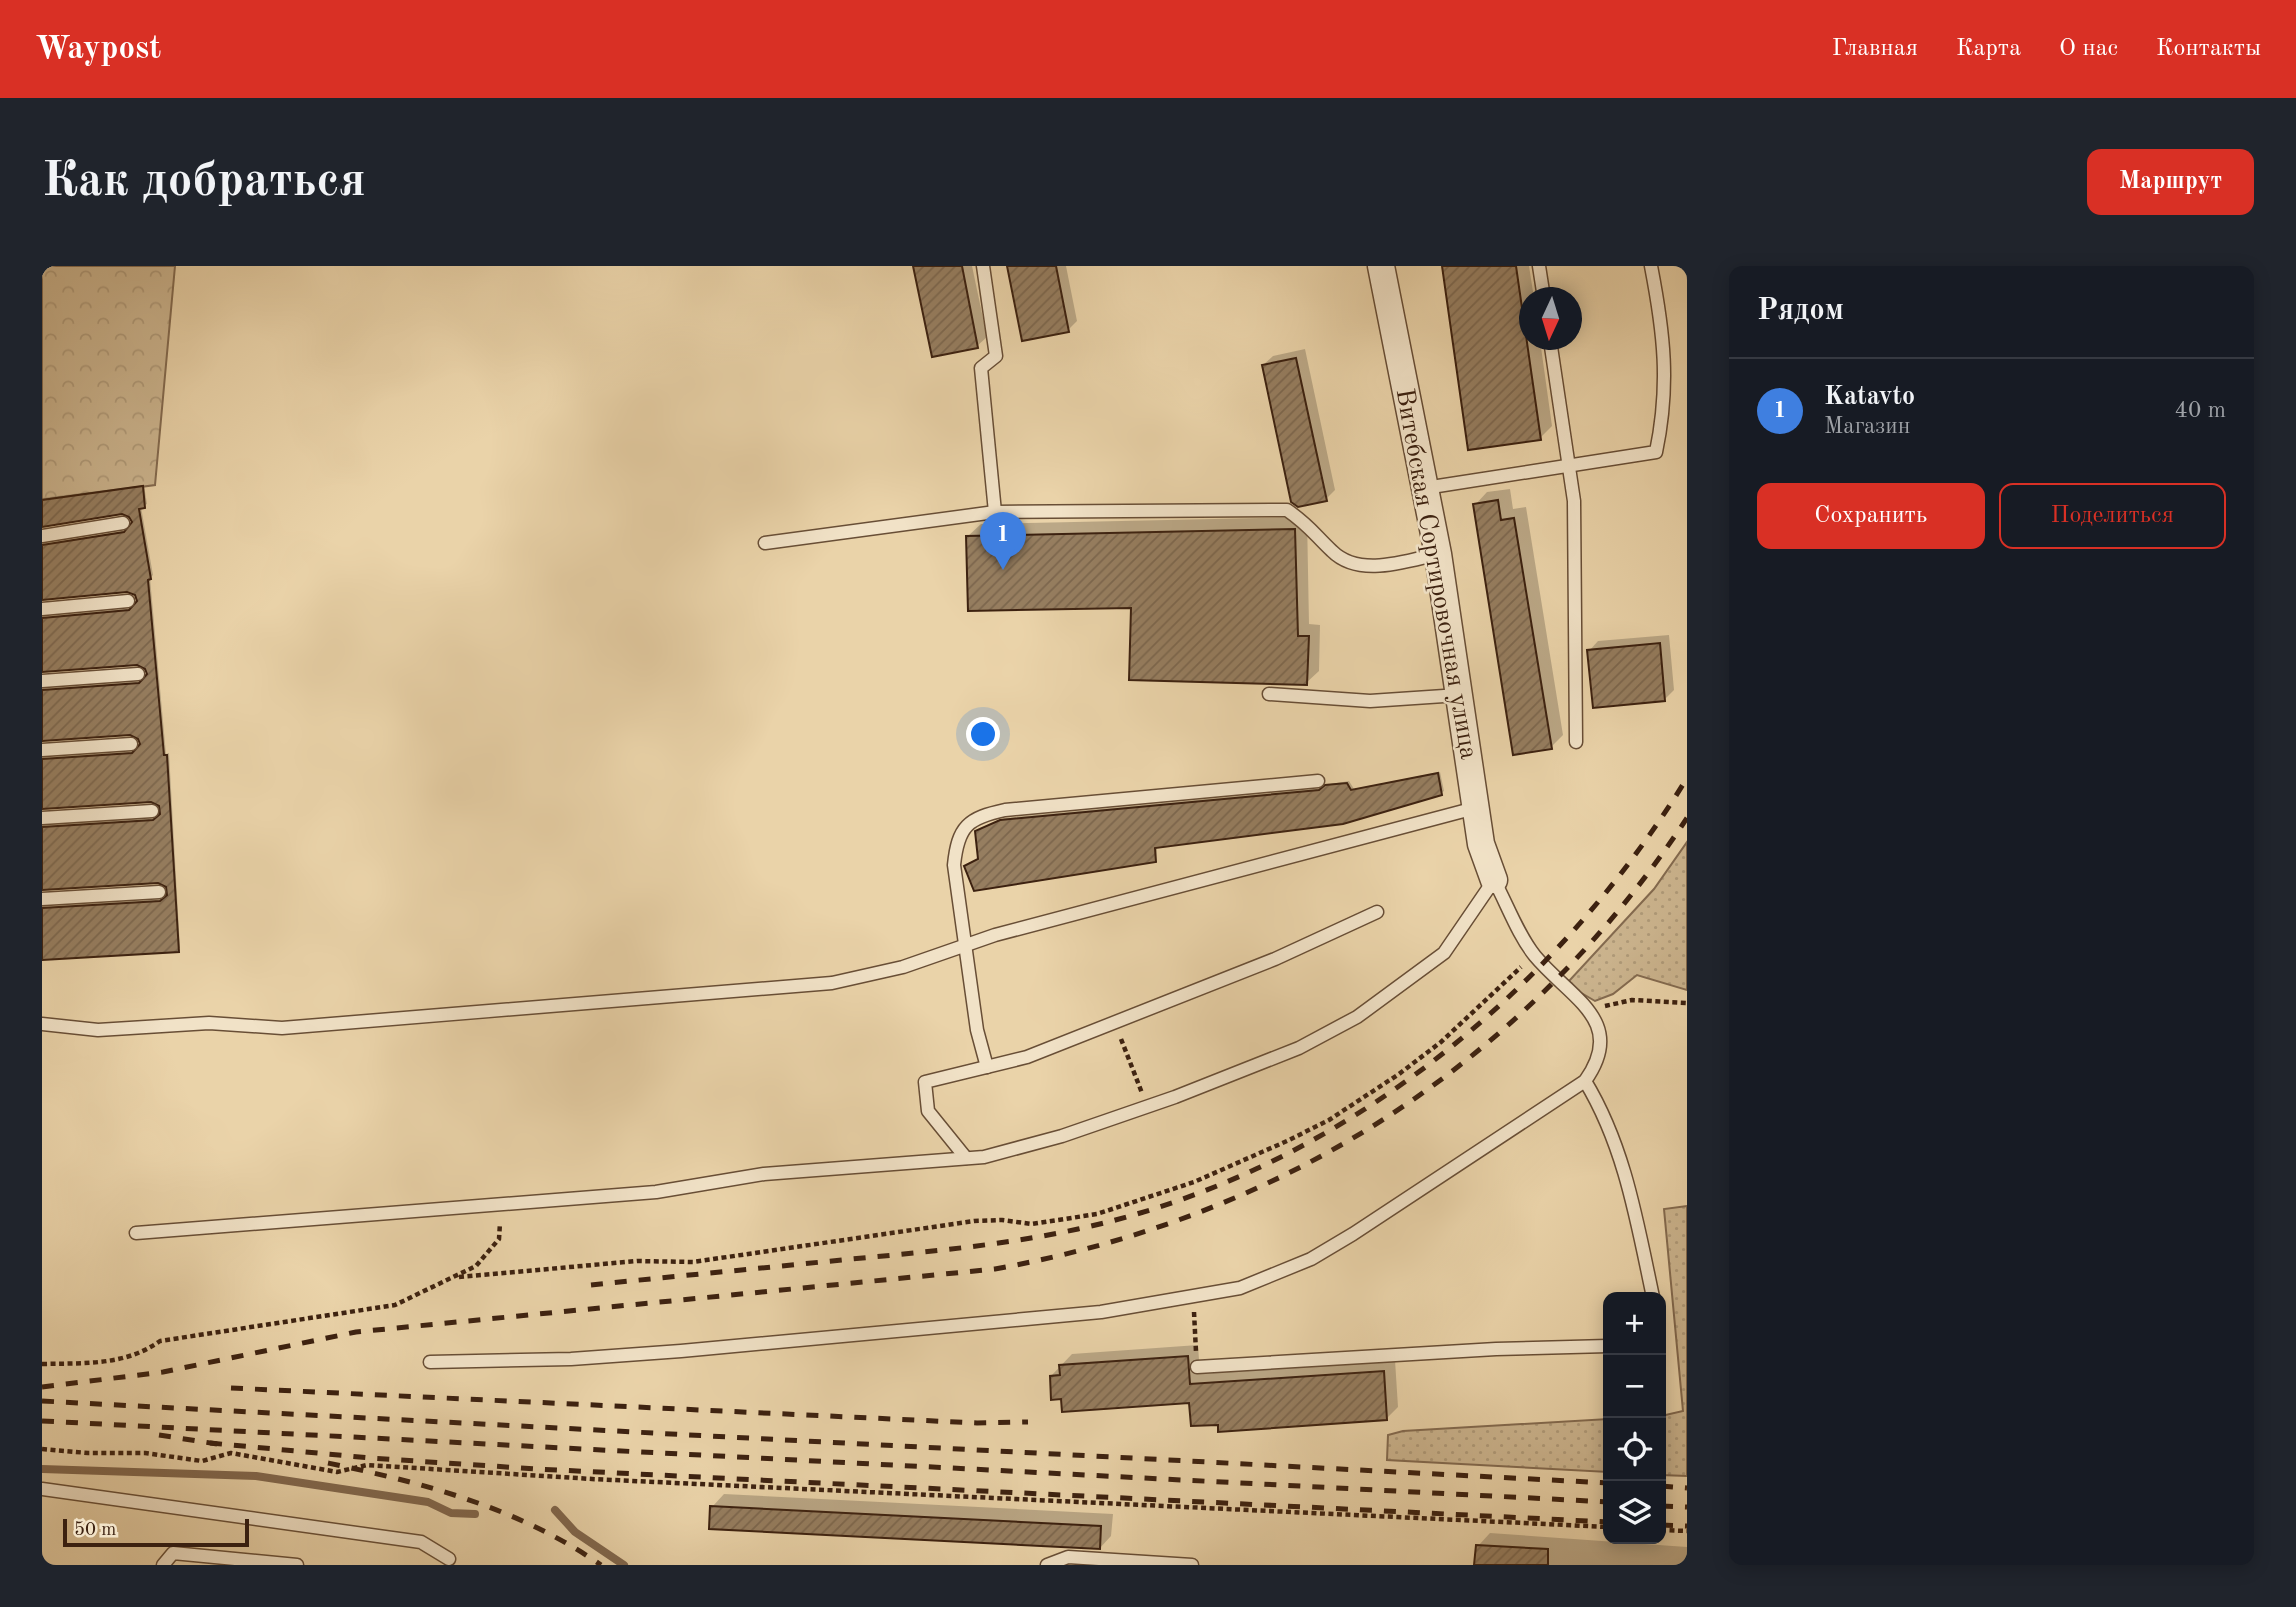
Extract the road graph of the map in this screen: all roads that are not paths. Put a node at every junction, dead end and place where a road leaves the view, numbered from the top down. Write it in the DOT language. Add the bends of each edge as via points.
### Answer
graph roads {
  1 [pos="983,266"];
  2 [pos="1381,266"];
  3 [pos="1539,266"];
  4 [pos="1651,266"];
  5 [pos="1542,287"];
  6 [pos="1552,350"];
  7 [pos="1569,466"];
  8 [pos="1425,488"];
  9 [pos="995,512"];
  10 [pos="123,523"];
  11 [pos="42,536"];
  12 [pos="765,544"];
  13 [pos="1438,554"];
  14 [pos="128,601"];
  15 [pos="42,609"];
  16 [pos="138,674"];
  17 [pos="42,681"];
  18 [pos="1269,694"];
  19 [pos="1459,695"];
  20 [pos="1576,742"];
  21 [pos="131,744"];
  22 [pos="42,750"];
  23 [pos="1318,781"];
  24 [pos="1475,808"];
  25 [pos="152,811"];
  26 [pos="42,818"];
  27 [pos="1494,880"];
  28 [pos="159,892"];
  29 [pos="42,899"];
  30 [pos="1377,912"];
  31 [pos="968,946"];
  32 [pos="42,1024"];
  33 [pos="987,1067"];
  34 [pos="1585,1081"];
  35 [pos="966,1158"];
  36 [pos="136,1233"];
  37 [pos="1652,1292"];
  38 [pos="1603,1346"];
  39 [pos="430,1362"];
  40 [pos="1197,1367"];
  41 [pos="42,1489"];
  42 [pos="449,1559"];
  43 [pos="163,1565"];
  44 [pos="297,1565"];
  45 [pos="1048,1565"];
  46 [pos="1192,1565"];
  1 -- 9 [label="lane" via="996,356 981,368"];
  2 -- 8 [label="street, Витебская Сортировочная улица"];
  3 -- 5 [label="lane"];
  4 -- 7 [label="lane" via="1665,349 1656,452"];
  6 -- 7 [label="lane"];
  7 -- 8 [label="lane"];
  7 -- 20 [label="lane" via="1574,501"];
  8 -- 13 [label="street, Витебская Сортировочная улица"];
  9 -- 12 [label="lane"];
  9 -- 13 [label="lane" via="1287,510 1350,563 1372,566"];
  10 -- 11 [label="lane"];
  13 -- 19 [label="street, Витебская Сортировочная улица"];
  14 -- 15 [label="lane"];
  16 -- 17 [label="lane"];
  18 -- 19 [label="lane" via="1370,701"];
  19 -- 24 [label="street, Витебская Сортировочная улица"];
  21 -- 22 [label="lane"];
  23 -- 31 [label="lane" via="977,816 956,843 954,865"];
  24 -- 27 [label="street, Витебская Сортировочная улица" via="1480,844"];
  24 -- 31 [label="lane" via="995,935"];
  25 -- 26 [label="lane"];
  27 -- 34 [label="lane" via="1533,954 1596,1021 1602,1044 1598,1062"];
  27 -- 35 [label="lane" via="1444,953 1357,1017 1298,1048 1147,1106 1062,1136"];
  28 -- 29 [label="lane"];
  30 -- 33 [label="lane" via="1115,1023 1027,1057"];
  31 -- 32 [label="lane" via="903,967 818,984 282,1028 209,1023 98,1030"];
  31 -- 33 [label="lane" via="977,1030"];
  33 -- 35 [label="lane" via="925,1082 928,1111"];
  34 -- 37 [label="lane" via="1605,1114 1618,1149"];
  34 -- 39 [label="lane" via="1311,1259 1240,1288 1101,1312 667,1352"];
  35 -- 36 [label="lane" via="764,1174 656,1192"];
  38 -- 40 [label="lane"];
  41 -- 42 [label="lane" via="421,1542"];
  43 -- 44 [label="lane" via="173,1553"];
  45 -- 46 [label="lane" via="1068,1557"];
}
